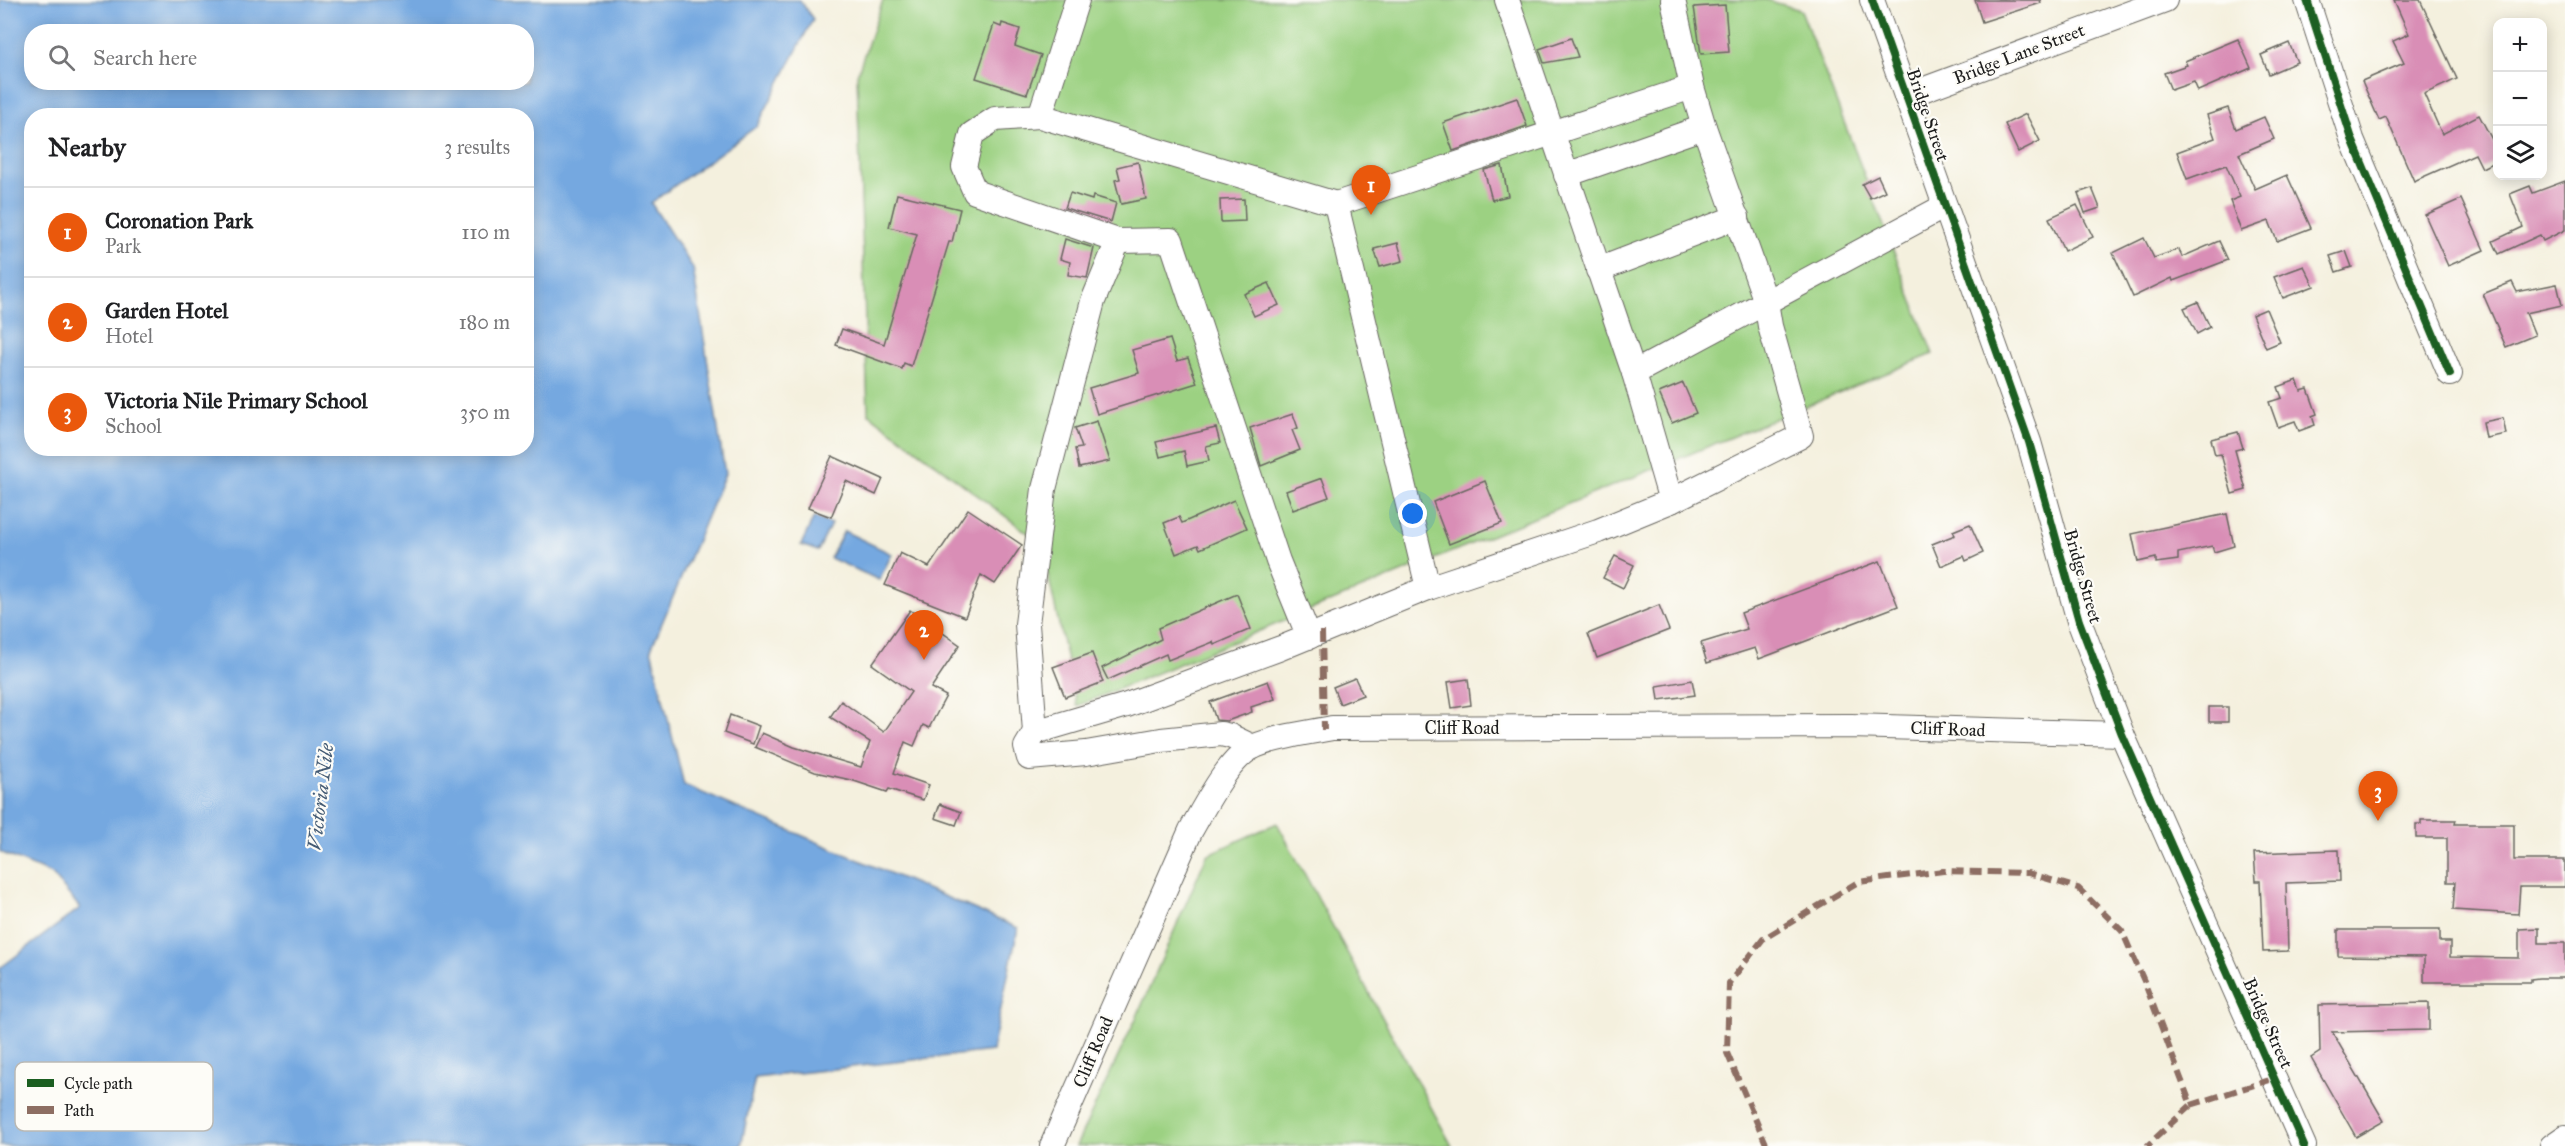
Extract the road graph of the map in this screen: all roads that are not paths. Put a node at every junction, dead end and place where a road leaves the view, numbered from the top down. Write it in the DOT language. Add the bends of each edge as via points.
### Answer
graph roads {
  1 [pos="1077,0"];
  2 [pos="1507,0"];
  3 [pos="1673,0"];
  4 [pos="1872,0"];
  5 [pos="2165,0"];
  6 [pos="2307,0"];
  7 [pos="1692,87"];
  8 [pos="1906,96"];
  9 [pos="1040,116"];
  10 [pos="1704,127"];
  11 [pos="1552,134"];
  12 [pos="1566,175"];
  13 [pos="1336,204"];
  14 [pos="1945,206"];
  15 [pos="1737,217"];
  16 [pos="1118,241"];
  17 [pos="1598,270"];
  18 [pos="1766,302"];
  19 [pos="1634,373"];
  20 [pos="2450,374"];
  21 [pos="1671,501"];
  22 [pos="1428,588"];
  23 [pos="1309,637"];
  24 [pos="1035,732"];
  25 [pos="2122,734"];
  26 [pos="1253,747"];
  27 [pos="2565,1137"];
  28 [pos="1052,1146"];
  29 [pos="2304,1146"];
  30 [pos="2552,1146"];
  1 -- 9 [label="street"];
  2 -- 11 [label="street"];
  3 -- 7 [label="street"];
  4 -- 8 [label="street, Bridge Street"];
  5 -- 8 [label="street, Bridge Lane Street"];
  6 -- 20 [label="street" via="2352,139"];
  7 -- 10 [label="street"];
  7 -- 11 [label="street"];
  8 -- 14 [label="street, Bridge Street"];
  9 -- 13 [label="street"];
  9 -- 16 [label="street" via="996,119 972,134 964,167 975,192"];
  10 -- 12 [label="street"];
  10 -- 15 [label="street"];
  11 -- 12 [label="street"];
  11 -- 13 [label="street"];
  12 -- 17 [label="street"];
  13 -- 22 [label="street"];
  14 -- 18 [label="street"];
  14 -- 25 [label="street, Bridge Street" via="2029,442 2079,621"];
  15 -- 17 [label="street"];
  15 -- 18 [label="street"];
  16 -- 23 [label="street" via="1171,240 1278,561"];
  16 -- 24 [label="street" via="1093,301 1044,489 1027,624"];
  17 -- 19 [label="street"];
  18 -- 19 [label="street"];
  18 -- 21 [label="street" via="1801,436"];
  19 -- 21 [label="street"];
  21 -- 22 [label="street" via="1598,531"];
  22 -- 23 [label="street"];
  23 -- 24 [label="street" via="1127,705"];
  24 -- 26 [label="street" via="1026,747 1029,758 1221,734"];
  25 -- 26 [label="street, Cliff Road" via="1851,726 1332,728"];
  25 -- 29 [label="street, Bridge Street"];
  26 -- 28 [label="street, Cliff Road" via="1236,761 1191,830"];
  27 -- 30 [label="street"];
}
